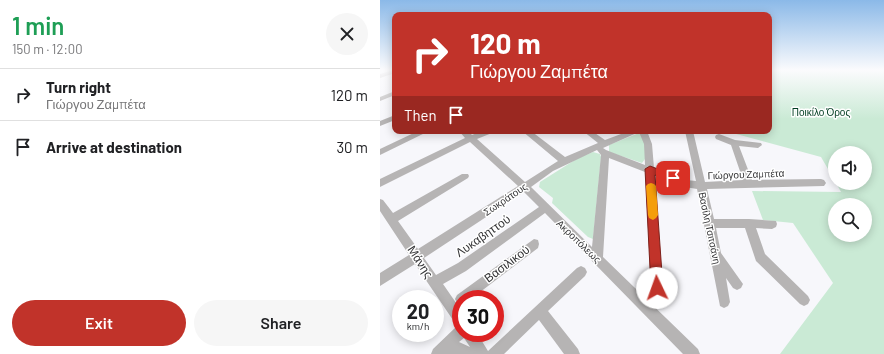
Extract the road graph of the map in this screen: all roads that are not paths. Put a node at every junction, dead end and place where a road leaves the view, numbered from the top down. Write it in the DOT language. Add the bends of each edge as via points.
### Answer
graph roads {
  1 [pos="392,94"];
  2 [pos="380,99"];
  3 [pos="392,118"];
  4 [pos="380,124"];
  5 [pos="419,134"];
  6 [pos="466,134"];
  7 [pos="481,134"];
  8 [pos="530,134"];
  9 [pos="590,134"];
  10 [pos="630,134"];
  11 [pos="644,134"];
  12 [pos="690,134"];
  13 [pos="719,136"];
  14 [pos="470,138"];
  15 [pos="734,142"];
  16 [pos="758,145"];
  17 [pos="602,148"];
  18 [pos="380,152"];
  19 [pos="564,161"];
  20 [pos="650,169"];
  21 [pos="466,176"];
  22 [pos="380,183"];
  23 [pos="749,183"];
  24 [pos="821,183"];
  25 [pos="701,186"];
  26 [pos="524,187"];
  27 [pos="380,203"];
  28 [pos="545,208"];
  29 [pos="392,219"];
  30 [pos="749,223"];
  31 [pos="710,224"];
  32 [pos="772,224"];
  33 [pos="534,244"];
  34 [pos="416,256"];
  35 [pos="716,256"];
  36 [pos="597,258"];
  37 [pos="581,272"];
  38 [pos="380,280"];
  39 [pos="434,283"];
  40 [pos="737,284"];
  41 [pos="657,288"];
  42 [pos="474,290"];
  43 [pos="452,297"];
  44 [pos="804,300"];
  45 [pos="724,302"];
  46 [pos="540,311"];
  47 [pos="475,342"];
  48 [pos="450,349"];
  49 [pos="438,354"];
  50 [pos="471,354"];
  51 [pos="483,354"];
  52 [pos="494,354"];
  53 [pos="574,354"];
  54 [pos="693,354"];
  1 -- 2 [label="street"];
  3 -- 4 [label="street"];
  5 -- 18 [label="street"];
  6 -- 14 [label="street, Ακροπόλεως"];
  7 -- 14 [label="street"];
  8 -- 19 [label="street"];
  9 -- 17 [label="street, Γιώργου Ζαμπέτα"];
  10 -- 17 [label="street, Σωκράτους"];
  11 -- 20 [label="street" via="647,139"];
  12 -- 25 [label="street, Βασίλη Τσιτσάνη"];
  13 -- 15 [label="street"];
  14 -- 22 [label="street"];
  14 -- 26 [label="street, Ακροπόλεως"];
  15 -- 16 [label="street"];
  15 -- 23 [label="street"];
  17 -- 19 [label="street, Σωκράτους"];
  17 -- 20 [label="street, Γιώργου Ζαμπέτα"];
  17 -- 36 [label="street"];
  19 -- 26 [label="street, Σωκράτους"];
  20 -- 25 [label="street, Γιώργου Ζαμπέτα" via="684,183"];
  20 -- 41 [label="street"];
  21 -- 29 [label="street"];
  23 -- 24 [label="street, Γιώργου Ζαμπέτα"];
  23 -- 25 [label="street, Γιώργου Ζαμπέτα"];
  25 -- 31 [label="street, Βασίλη Τσιτσάνη"];
  26 -- 28 [label="street, Ακροπόλεως"];
  26 -- 34 [label="street, Σωκράτους"];
  27 -- 29 [label="street, Μάνης"];
  28 -- 36 [label="street, Ακροπόλεως"];
  28 -- 39 [label="street, Λυκαβηττού" via="462,267"];
  29 -- 34 [label="street, Μάνης"];
  30 -- 31 [label="street"];
  30 -- 32 [label="street"];
  30 -- 44 [label="street" via="760,257"];
  31 -- 35 [label="street, Βασίλη Τσιτσάνη"];
  33 -- 42 [label="street, Βασιλικού"];
  34 -- 38 [label="street, Σωκράτους"];
  34 -- 39 [label="street, Μάνης"];
  35 -- 40 [label="street"];
  35 -- 45 [label="street, Βασίλη Τσιτσάνη"];
  36 -- 54 [label="street, Ακροπόλεως"];
  37 -- 46 [label="street"];
  39 -- 43 [label="street, Μάνης"];
  46 -- 52 [label="street"];
  46 -- 53 [label="street"];
  47 -- 51 [label="street"];
  48 -- 49 [label="street"];
  48 -- 50 [label="street"];
}
